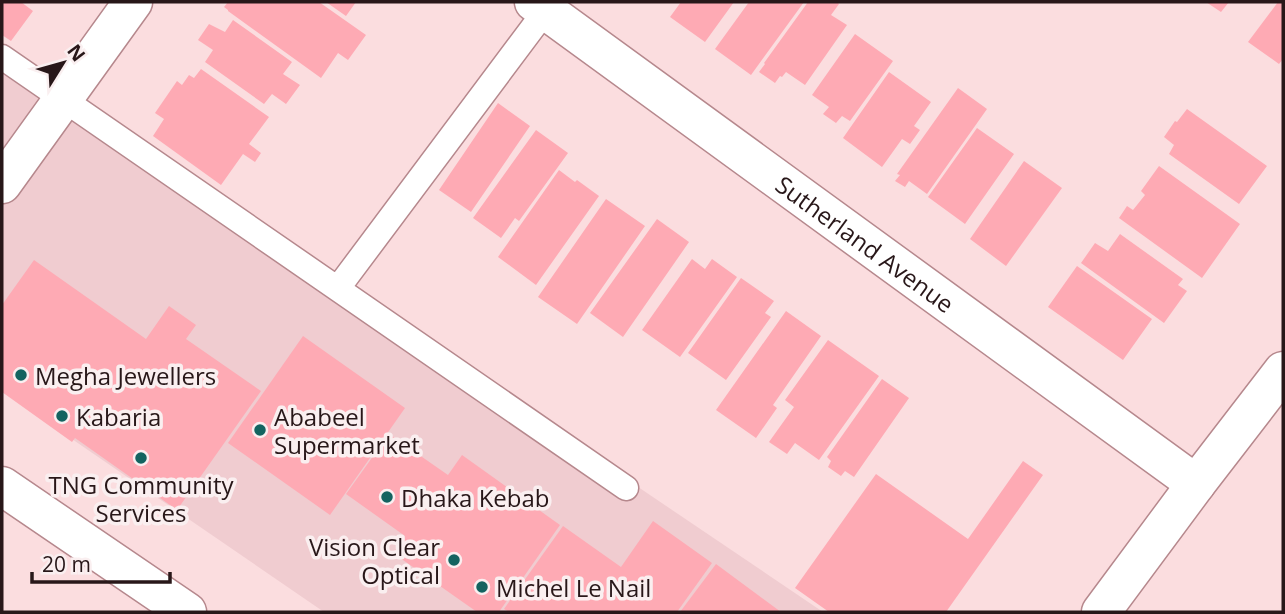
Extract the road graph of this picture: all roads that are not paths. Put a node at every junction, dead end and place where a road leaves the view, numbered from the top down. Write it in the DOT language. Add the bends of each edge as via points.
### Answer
graph roads {
  1 [pos="133,2"];
  2 [pos="544,5"];
  3 [pos="2,57"];
  4 [pos="63,100"];
  5 [pos="2,184"];
  6 [pos="338,288"];
  7 [pos="1283,371"];
  8 [pos="1196,484"];
  9 [pos="2,486"];
  10 [pos="626,488"];
  11 [pos="187,612"];
  12 [pos="1101,612"];
  1 -- 4 [label="street"];
  2 -- 6 [label="lane"];
  2 -- 8 [label="street, Sutherland Avenue"];
  3 -- 4 [label="lane"];
  4 -- 5 [label="street"];
  4 -- 6 [label="lane"];
  6 -- 10 [label="lane"];
  7 -- 8 [label="street"];
  8 -- 12 [label="street"];
  9 -- 11 [label="street"];
}
